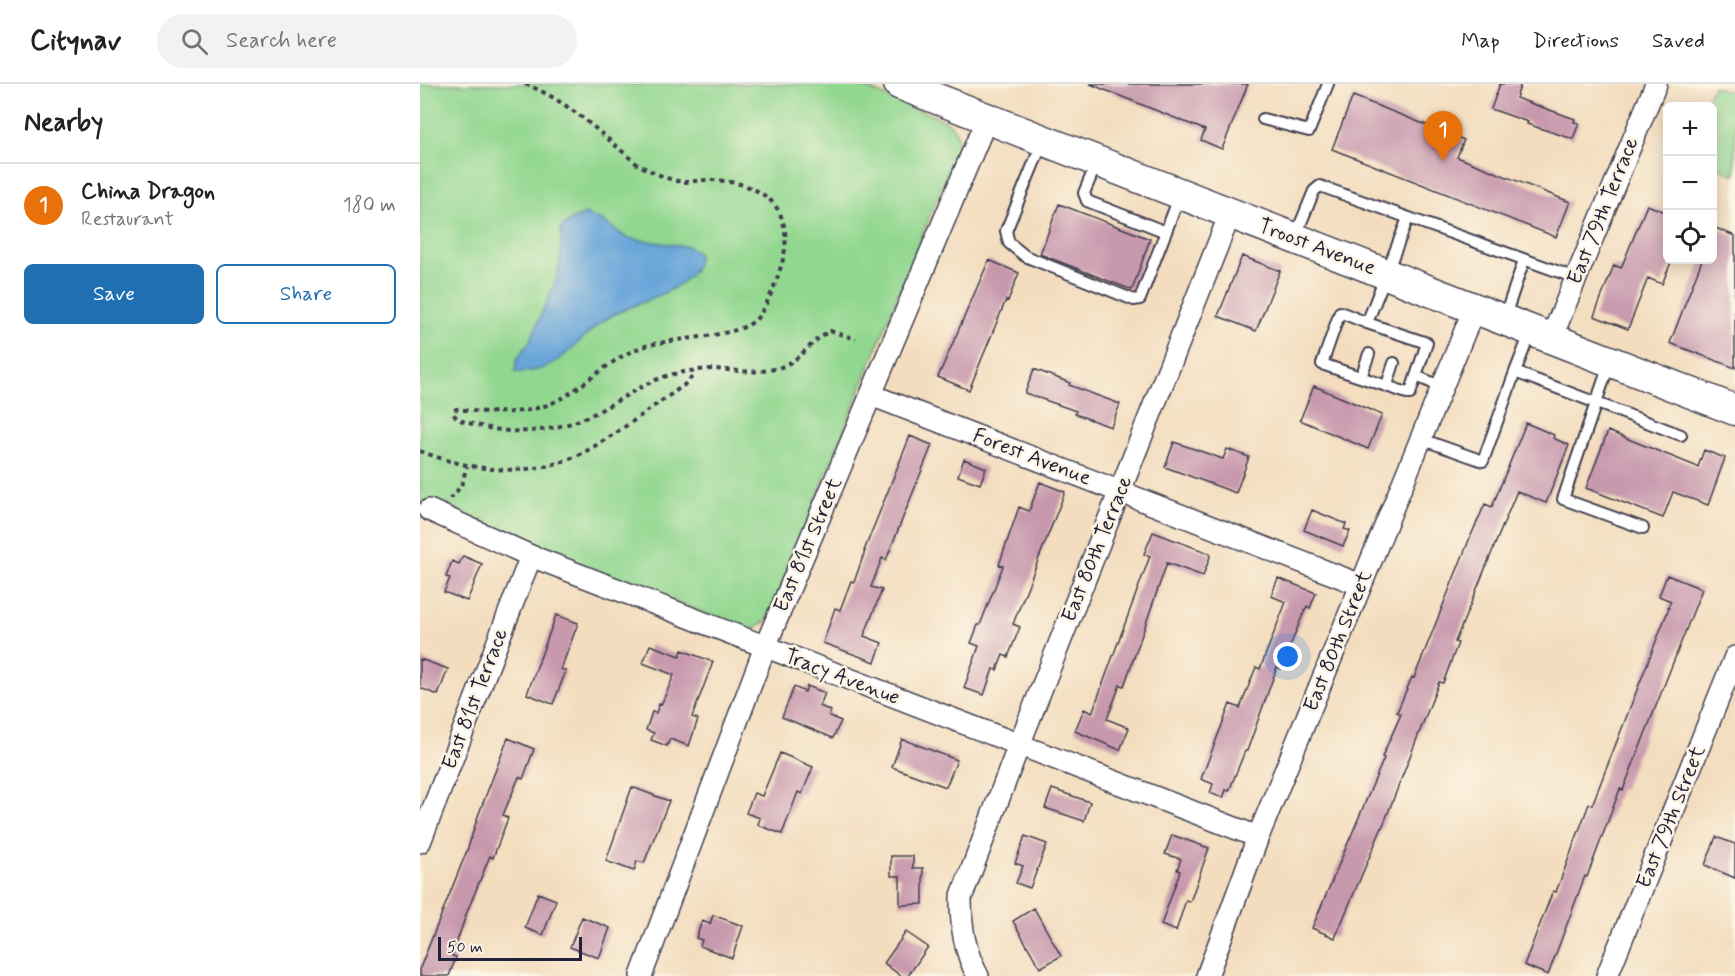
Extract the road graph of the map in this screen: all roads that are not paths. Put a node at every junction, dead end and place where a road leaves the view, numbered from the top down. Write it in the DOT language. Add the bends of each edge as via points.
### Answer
graph roads {
  1 [pos="899,84"];
  2 [pos="1328,84"];
  3 [pos="1656,84"];
  4 [pos="987,118"];
  5 [pos="1263,119"];
  6 [pos="1043,140"];
  7 [pos="1097,161"];
  8 [pos="1180,194"];
  9 [pos="1230,214"];
  10 [pos="1408,218"];
  11 [pos="1166,232"];
  12 [pos="1294,239"];
  13 [pos="1524,260"];
  14 [pos="1386,275"];
  15 [pos="1576,278"];
  16 [pos="1474,309"];
  17 [pos="1367,323"];
  18 [pos="1529,330"];
  19 [pos="1369,354"];
  20 [pos="1611,362"];
  21 [pos="1394,363"];
  22 [pos="1515,372"];
  23 [pos="1416,376"];
  24 [pos="1361,377"];
  25 [pos="1387,386"];
  26 [pos="1442,387"];
  27 [pos="871,394"];
  28 [pos="1596,402"];
  29 [pos="1735,410"];
  30 [pos="1682,435"];
  31 [pos="1420,439"];
  32 [pos="1120,492"];
  33 [pos="438,506"];
  34 [pos="1643,528"];
  35 [pos="531,556"];
  36 [pos="1360,585"];
  37 [pos="765,647"];
  38 [pos="1735,657"];
  39 [pos="1019,745"];
  40 [pos="1258,837"];
  41 [pos="420,842"];
  42 [pos="641,976"];
  43 [pos="978,976"];
  44 [pos="1207,976"];
  45 [pos="1607,976"];
  1 -- 4 [label="main road, Troost Avenue"];
  2 -- 5 [label="lane" via="1309,130"];
  3 -- 15 [label="street, East 79th Terrace"];
  4 -- 6 [label="main road, Troost Avenue"];
  4 -- 27 [label="street, East 81st Street"];
  6 -- 7 [label="main road, Troost Avenue"];
  6 -- 11 [label="lane" via="1006,231 1009,243 1025,256 1134,300 1140,299"];
  7 -- 8 [label="main road, Troost Avenue"];
  7 -- 11 [label="lane" via="1084,194 1087,201"];
  8 -- 9 [label="main road, Troost Avenue"];
  8 -- 11 [label="lane"];
  9 -- 12 [label="main road, Troost Avenue"];
  9 -- 32 [label="street, East 80th Terrace"];
  10 -- 12 [label="lane" via="1320,186 1314,191"];
  10 -- 13 [label="lane"];
  10 -- 14 [label="lane"];
  12 -- 14 [label="main road, Troost Avenue"];
  13 -- 15 [label="lane"];
  13 -- 18 [label="lane"];
  14 -- 16 [label="main road, Troost Avenue"];
  14 -- 17 [label="lane"];
  15 -- 18 [label="street, East 79th Terrace"];
  16 -- 18 [label="main road, Troost Avenue"];
  16 -- 26 [label="street, East 80th Street"];
  17 -- 23 [label="lane" via="1402,339 1427,343"];
  17 -- 24 [label="lane" via="1340,312 1322,364"];
  18 -- 20 [label="main road, Troost Avenue"];
  18 -- 22 [label="lane"];
  19 -- 24 [label="lane"];
  20 -- 28 [label="lane"];
  20 -- 29 [label="main road, Troost Avenue"];
  21 -- 25 [label="lane"];
  22 -- 28 [label="lane"];
  22 -- 31 [label="lane" via="1483,461"];
  23 -- 25 [label="lane" via="1410,394"];
  23 -- 26 [label="lane"];
  24 -- 25 [label="lane"];
  26 -- 31 [label="street, East 80th Street"];
  27 -- 32 [label="street, Forest Avenue"];
  27 -- 37 [label="street, East 81st Street"];
  28 -- 30 [label="lane"];
  28 -- 34 [label="lane" via="1563,499"];
  31 -- 36 [label="street, East 80th Street"];
  32 -- 36 [label="street, Forest Avenue"];
  32 -- 39 [label="street, East 80th Terrace"];
  33 -- 35 [label="street, Tracy Avenue"];
  35 -- 37 [label="street, Tracy Avenue"];
  35 -- 41 [label="street, East 81st Terrace"];
  36 -- 40 [label="street, East 80th Street"];
  37 -- 39 [label="street, Tracy Avenue"];
  37 -- 42 [label="street, East 81st Street"];
  38 -- 45 [label="street, East 79th Street"];
  39 -- 40 [label="street, Tracy Avenue"];
  39 -- 43 [label="street, East 80th Terrace" via="961,898 966,950"];
  40 -- 44 [label="street, East 80th Street"];
}
